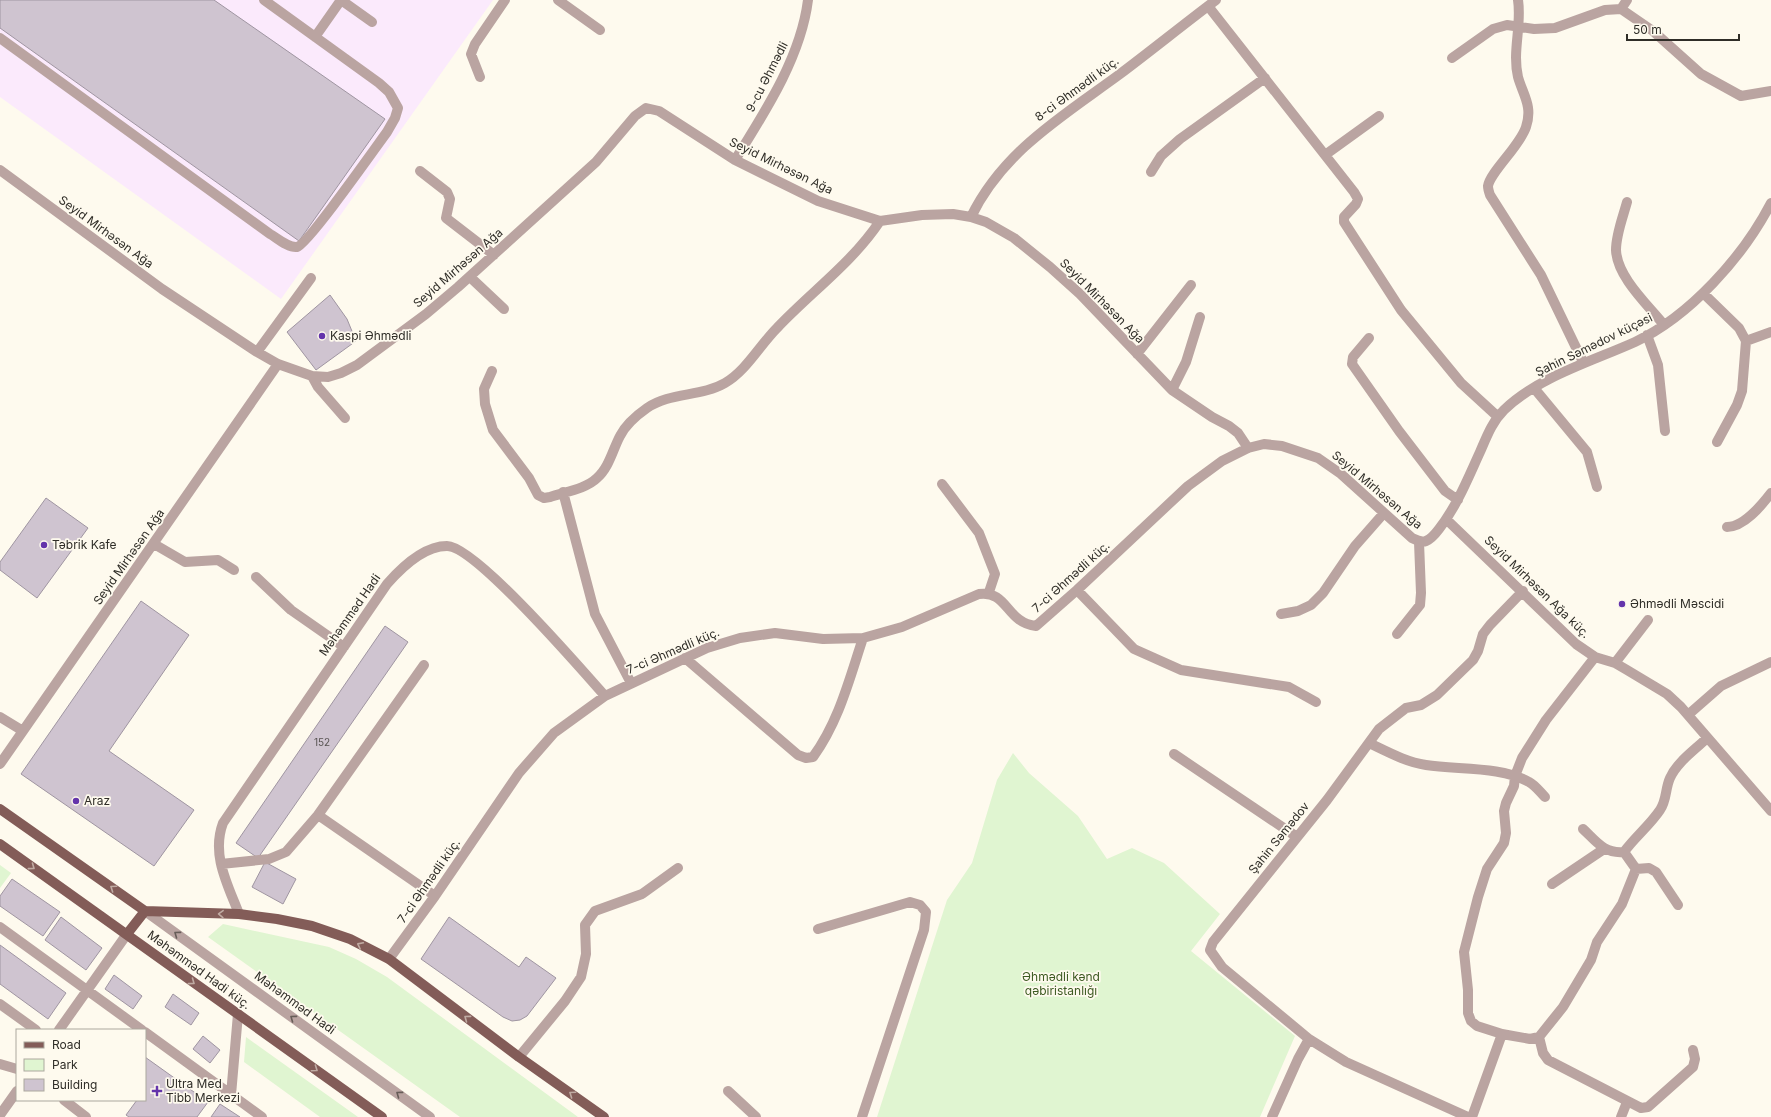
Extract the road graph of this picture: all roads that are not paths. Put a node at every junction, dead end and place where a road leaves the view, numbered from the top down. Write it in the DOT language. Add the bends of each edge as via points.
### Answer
graph roads {
  1 [pos="264,0"];
  2 [pos="341,0"];
  3 [pos="505,0"];
  4 [pos="558,0"];
  5 [pos="808,0"];
  6 [pos="1518,0"];
  7 [pos="1212,3"];
  8 [pos="1624,4"];
  9 [pos="372,22"];
  10 [pos="1518,26"];
  11 [pos="600,30"];
  12 [pos="315,37"];
  13 [pos="0,38"];
  14 [pos="1452,58"];
  15 [pos="480,77"];
  16 [pos="1265,78"];
  17 [pos="1771,91"];
  18 [pos="1379,116"];
  19 [pos="1325,155"];
  20 [pos="735,160"];
  21 [pos="0,170"];
  22 [pos="420,171"];
  23 [pos="1151,172"];
  24 [pos="1627,202"];
  25 [pos="1771,203"];
  26 [pos="1768,216"];
  27 [pos="971,217"];
  28 [pos="880,221"];
  29 [pos="494,255"];
  30 [pos="470,277"];
  31 [pos="311,278"];
  32 [pos="1191,285"];
  33 [pos="1703,293"];
  34 [pos="504,309"];
  35 [pos="1200,317"];
  36 [pos="1664,325"];
  37 [pos="1771,332"];
  38 [pos="1647,335"];
  39 [pos="1368,338"];
  40 [pos="1746,341"];
  41 [pos="257,352"];
  42 [pos="1137,354"];
  43 [pos="1583,362"];
  44 [pos="278,364"];
  45 [pos="492,371"];
  46 [pos="312,376"];
  47 [pos="1534,388"];
  48 [pos="1172,390"];
  49 [pos="1497,416"];
  50 [pos="345,418"];
  51 [pos="1665,432"];
  52 [pos="1717,442"];
  53 [pos="1248,448"];
  54 [pos="942,484"];
  55 [pos="1597,487"];
  56 [pos="563,492"];
  57 [pos="1771,493"];
  58 [pos="1458,500"];
  59 [pos="1384,514"];
  60 [pos="1447,520"];
  61 [pos="1727,527"];
  62 [pos="1419,542"];
  63 [pos="154,544"];
  64 [pos="234,570"];
  65 [pos="256,577"];
  66 [pos="1077,590"];
  67 [pos="1523,591"];
  68 [pos="989,592"];
  69 [pos="1281,614"];
  70 [pos="1648,620"];
  71 [pos="1397,634"];
  72 [pos="863,638"];
  73 [pos="344,647"];
  74 [pos="1595,657"];
  75 [pos="686,658"];
  76 [pos="1771,662"];
  77 [pos="1615,663"];
  78 [pos="424,664"];
  79 [pos="630,683"];
  80 [pos="605,696"];
  81 [pos="1316,702"];
  82 [pos="1688,714"];
  83 [pos="0,717"];
  84 [pos="23,731"];
  85 [pos="1707,738"];
  86 [pos="1370,743"];
  87 [pos="1174,754"];
  88 [pos="0,764"];
  89 [pos="1515,776"];
  90 [pos="1545,797"];
  91 [pos="0,809"];
  92 [pos="1771,811"];
  93 [pos="318,814"];
  94 [pos="1583,829"];
  95 [pos="1297,837"];
  96 [pos="0,844"];
  97 [pos="1604,849"];
  98 [pos="1624,852"];
  99 [pos="221,864"];
  100 [pos="678,868"];
  101 [pos="1636,869"];
  102 [pos="1552,884"];
  103 [pos="435,896"];
  104 [pos="1678,905"];
  105 [pos="144,911"];
  106 [pos="239,914"];
  107 [pos="0,927"];
  108 [pos="818,929"];
  109 [pos="127,934"];
  110 [pos="389,959"];
  111 [pos="87,990"];
  112 [pos="0,1004"];
  113 [pos="238,1014"];
  114 [pos="35,1029"];
  115 [pos="60,1029"];
  116 [pos="141,1029"];
  117 [pos="146,1033"];
  118 [pos="1502,1034"];
  119 [pos="1539,1037"];
  120 [pos="1309,1039"];
  121 [pos="1693,1050"];
  122 [pos="520,1057"];
  123 [pos="0,1064"];
  124 [pos="16,1069"];
  125 [pos="728,1091"];
  126 [pos="16,1092"];
  127 [pos="231,1095"];
  128 [pos="65,1101"];
  129 [pos="1627,1102"];
  130 [pos="0,1115"];
  131 [pos="375,1115"];
  132 [pos="86,1117"];
  133 [pos="262,1117"];
  134 [pos="430,1117"];
  135 [pos="604,1117"];
  136 [pos="756,1117"];
  137 [pos="862,1117"];
  138 [pos="1272,1117"];
  139 [pos="1468,1117"];
  140 [pos="1472,1117"];
  141 [pos="1621,1117"];
  1 -- 12 [label="street"];
  2 -- 9 [label="street"];
  2 -- 12 [label="street"];
  3 -- 15 [label="street" via="471,54"];
  4 -- 11 [label="street"];
  5 -- 20 [label="street, 9-cu Əhmədli" via="798,43 764,114"];
  6 -- 10 [label="street"];
  7 -- 16 [label="street"];
  7 -- 27 [label="street, 8-ci Əhmədli küç." via="1029,141 1000,170 980,198"];
  8 -- 10 [label="street" via="1555,28 1534,29"];
  8 -- 17 [label="street" via="1701,74 1741,96"];
  10 -- 14 [label="street" via="1493,29"];
  10 -- 43 [label="street" via="1516,51 1518,76 1528,103 1526,126 1517,145 1488,187 1490,195 1540,276"];
  12 -- 13 [label="street" via="389,92 398,108 387,132 321,222 302,245 296,247 270,234"];
  16 -- 19 [label="street"];
  16 -- 23 [label="street" via="1180,139 1161,156"];
  18 -- 19 [label="street"];
  19 -- 49 [label="street" via="1358,199 1344,217 1344,222 1401,310 1461,383"];
  20 -- 28 [label="street, Seyid Mirhəsən Ağa" via="818,201"];
  20 -- 29 [label="street, Seyid Mirhəsən Ağa" via="659,111 646,108 635,116 596,162"];
  21 -- 41 [label="street, Seyid Mirhəsən Ağa" via="150,280"];
  22 -- 29 [label="street" via="447,192 450,199 446,218"];
  24 -- 36 [label="street" via="1618,235 1618,262 1625,278"];
  25 -- 26 [label="street, Şahin Səmədov küçəsi"];
  26 -- 33 [label="street, Şahin Səmədov küçəsi" via="1724,272"];
  27 -- 28 [label="street, Seyid Mirhəsən Ağa" via="953,214 922,215"];
  27 -- 42 [label="street, Seyid Mirhəsən Ağa" via="986,222 1014,238 1080,294"];
  28 -- 56 [label="street" via="868,239 831,278 777,328 745,365 725,383 701,393 661,401 648,408 629,423 620,435 606,468 598,478 590,484"];
  29 -- 30 [label="street, Seyid Mirhəsən Ağa"];
  30 -- 34 [label="street"];
  30 -- 46 [label="street, Seyid Mirhəsən Ağa" via="426,314 357,365 328,377"];
  31 -- 41 [label="street"];
  32 -- 42 [label="street"];
  33 -- 36 [label="street, Şahin Səmədov küçəsi"];
  33 -- 40 [label="street" via="1740,328"];
  35 -- 48 [label="street" via="1186,362"];
  36 -- 38 [label="street, Şahin Səmədov küçəsi"];
  37 -- 40 [label="street"];
  38 -- 43 [label="street, Şahin Səmədov küçəsi"];
  38 -- 51 [label="street" via="1658,365"];
  39 -- 58 [label="street" via="1353,357 1352,364 1445,491"];
  40 -- 52 [label="street" via="1742,391"];
  41 -- 44 [label="street, Seyid Mirhəsən Ağa"];
  42 -- 48 [label="street, Seyid Mirhəsən Ağa"];
  43 -- 47 [label="street, Şahin Səmədov küçəsi"];
  44 -- 46 [label="street, Seyid Mirhəsən Ağa"];
  44 -- 63 [label="street, Seyid Mirhəsən Ağa"];
  45 -- 56 [label="street" via="484,389 485,404 493,430 529,478 538,495 544,498"];
  46 -- 50 [label="street" via="318,387"];
  47 -- 49 [label="street, Şahin Səmədov küçəsi"];
  47 -- 55 [label="street" via="1587,452"];
  48 -- 53 [label="street, Seyid Mirhəsən Ağa" via="1229,426 1238,433"];
  49 -- 58 [label="street, Şahin Səmədov küçəsi"];
  53 -- 59 [label="street, Seyid Mirhəsən Ağa" via="1264,444 1282,446 1318,458 1341,474"];
  53 -- 66 [label="street, 7-ci Əhmədli küç." via="1222,461 1188,486"];
  54 -- 68 [label="street" via="979,533 995,574"];
  56 -- 79 [label="street" via="595,614"];
  57 -- 61 [label="street" via="1747,518 1735,527"];
  58 -- 60 [label="street, Şahin Səmədov küçəsi"];
  59 -- 62 [label="street, Seyid Mirhəsən Ağa"];
  59 -- 69 [label="street" via="1355,546 1323,593 1311,605 1298,611"];
  60 -- 62 [label="street, Seyid Mirhəsən Ağa" via="1434,535 1426,541"];
  60 -- 67 [label="street, Seyid Mirhəsən Ağa küç."];
  62 -- 71 [label="street" via="1420,605"];
  63 -- 64 [label="street" via="185,562 218,560"];
  63 -- 84 [label="street, Seyid Mirhəsən Ağa"];
  65 -- 73 [label="street" via="291,610"];
  66 -- 68 [label="street, 7-ci Əhmədli küç." via="1036,626 1020,622 996,595"];
  66 -- 81 [label="street" via="1134,649 1181,670 1289,686"];
  67 -- 74 [label="street, Seyid Mirhəsən Ağa küç." via="1576,644"];
  67 -- 86 [label="street, Şahin Səmədov" via="1483,634 1473,660 1437,694 1421,705 1406,708 1393,716 1378,729"];
  68 -- 72 [label="street, 7-ci Əhmədli küç." via="902,627"];
  70 -- 77 [label="street"];
  72 -- 75 [label="street, 7-ci Əhmədli küç." via="823,639 775,633 740,638 707,648"];
  72 -- 75 [label="street" via="826,740 813,757 806,758 798,755"];
  73 -- 80 [label="street, Məhəmməd Hadi" via="387,584 405,564 433,549 448,546 464,552 482,566 553,638"];
  73 -- 99 [label="street, Məhəmməd Hadi" via="223,823 218,836"];
  74 -- 77 [label="street, Seyid Mirhəsən Ağa küç."];
  74 -- 89 [label="street" via="1546,720 1522,758"];
  75 -- 79 [label="street, 7-ci Əhmədli küç."];
  76 -- 82 [label="street" via="1721,686"];
  77 -- 82 [label="street, Seyid Mirhəsən Ağa küç." via="1667,694"];
  78 -- 93 [label="street"];
  79 -- 80 [label="street, 7-ci Əhmədli küç."];
  80 -- 103 [label="street, 7-ci Əhmədli küç." via="554,733 519,773"];
  82 -- 85 [label="street, Seyid Mirhəsən Ağa küç."];
  83 -- 84 [label="street"];
  84 -- 88 [label="street, Seyid Mirhəsən Ağa"];
  85 -- 92 [label="street, Seyid Mirhəsən Ağa küç."];
  85 -- 98 [label="street" via="1675,768 1669,780 1664,804"];
  86 -- 89 [label="street" via="1420,764"];
  86 -- 95 [label="street, Şahin Səmədov"];
  87 -- 95 [label="street"];
  89 -- 90 [label="street" via="1530,783"];
  89 -- 118 [label="street" via="1514,786 1504,811 1504,843 1487,869 1464,952 1468,1013 1471,1021 1477,1026"];
  105 -- 91 [label="main road, one-way"];
  93 -- 99 [label="street" via="286,852 269,859"];
  93 -- 103 [label="street"];
  94 -- 97 [label="street"];
  95 -- 120 [label="street, Şahin Səmədov" via="1213,942 1210,950 1222,967"];
  96 -- 109 [label="main road, Məhəmməd Hadi küç., one-way"];
  97 -- 98 [label="street" via="1614,853"];
  97 -- 102 [label="street"];
  98 -- 101 [label="street"];
  99 -- 106 [label="street, Məhəmməd Hadi"];
  100 -- 122 [label="street" via="642,894 595,911 585,925 586,954 581,977"];
  101 -- 104 [label="street" via="1649,868 1656,872"];
  101 -- 119 [label="street" via="1622,904 1597,942 1591,960 1563,1007"];
  103 -- 110 [label="street, 7-ci Əhmədli küç."];
  106 -- 105 [label="main road, one-way"];
  105 -- 109 [label="main road"];
  134 -- 105 [label="street, Məhəmməd Hadi, one-way"];
  110 -- 106 [label="main road, one-way" via="350,939 312,926"];
  107 -- 111 [label="street"];
  108 -- 137 [label="street" via="910,902 926,912 924,930"];
  109 -- 111 [label="street"];
  109 -- 113 [label="main road, Məhəmməd Hadi küç., one-way"];
  122 -- 110 [label="main road, one-way"];
  111 -- 115 [label="street"];
  111 -- 116 [label="street"];
  112 -- 114 [label="street"];
  113 -- 127 [label="street"];
  113 -- 131 [label="main road, Məhəmməd Hadi küç., one-way"];
  117 -- 127 [label="street"];
  118 -- 119 [label="street" via="1530,1039"];
  118 -- 140 [label="street"];
  119 -- 129 [label="street" via="1543,1053 1548,1060"];
  120 -- 138 [label="street"];
  120 -- 139 [label="street" via="1346,1062"];
  121 -- 129 [label="street" via="1694,1067 1648,1106 1641,1108"];
  135 -- 122 [label="main road, one-way"];
  123 -- 124 [label="street"];
  125 -- 136 [label="street"];
  126 -- 130 [label="street"];
  127 -- 133 [label="street"];
  128 -- 132 [label="street"];
  129 -- 141 [label="street"];
}
